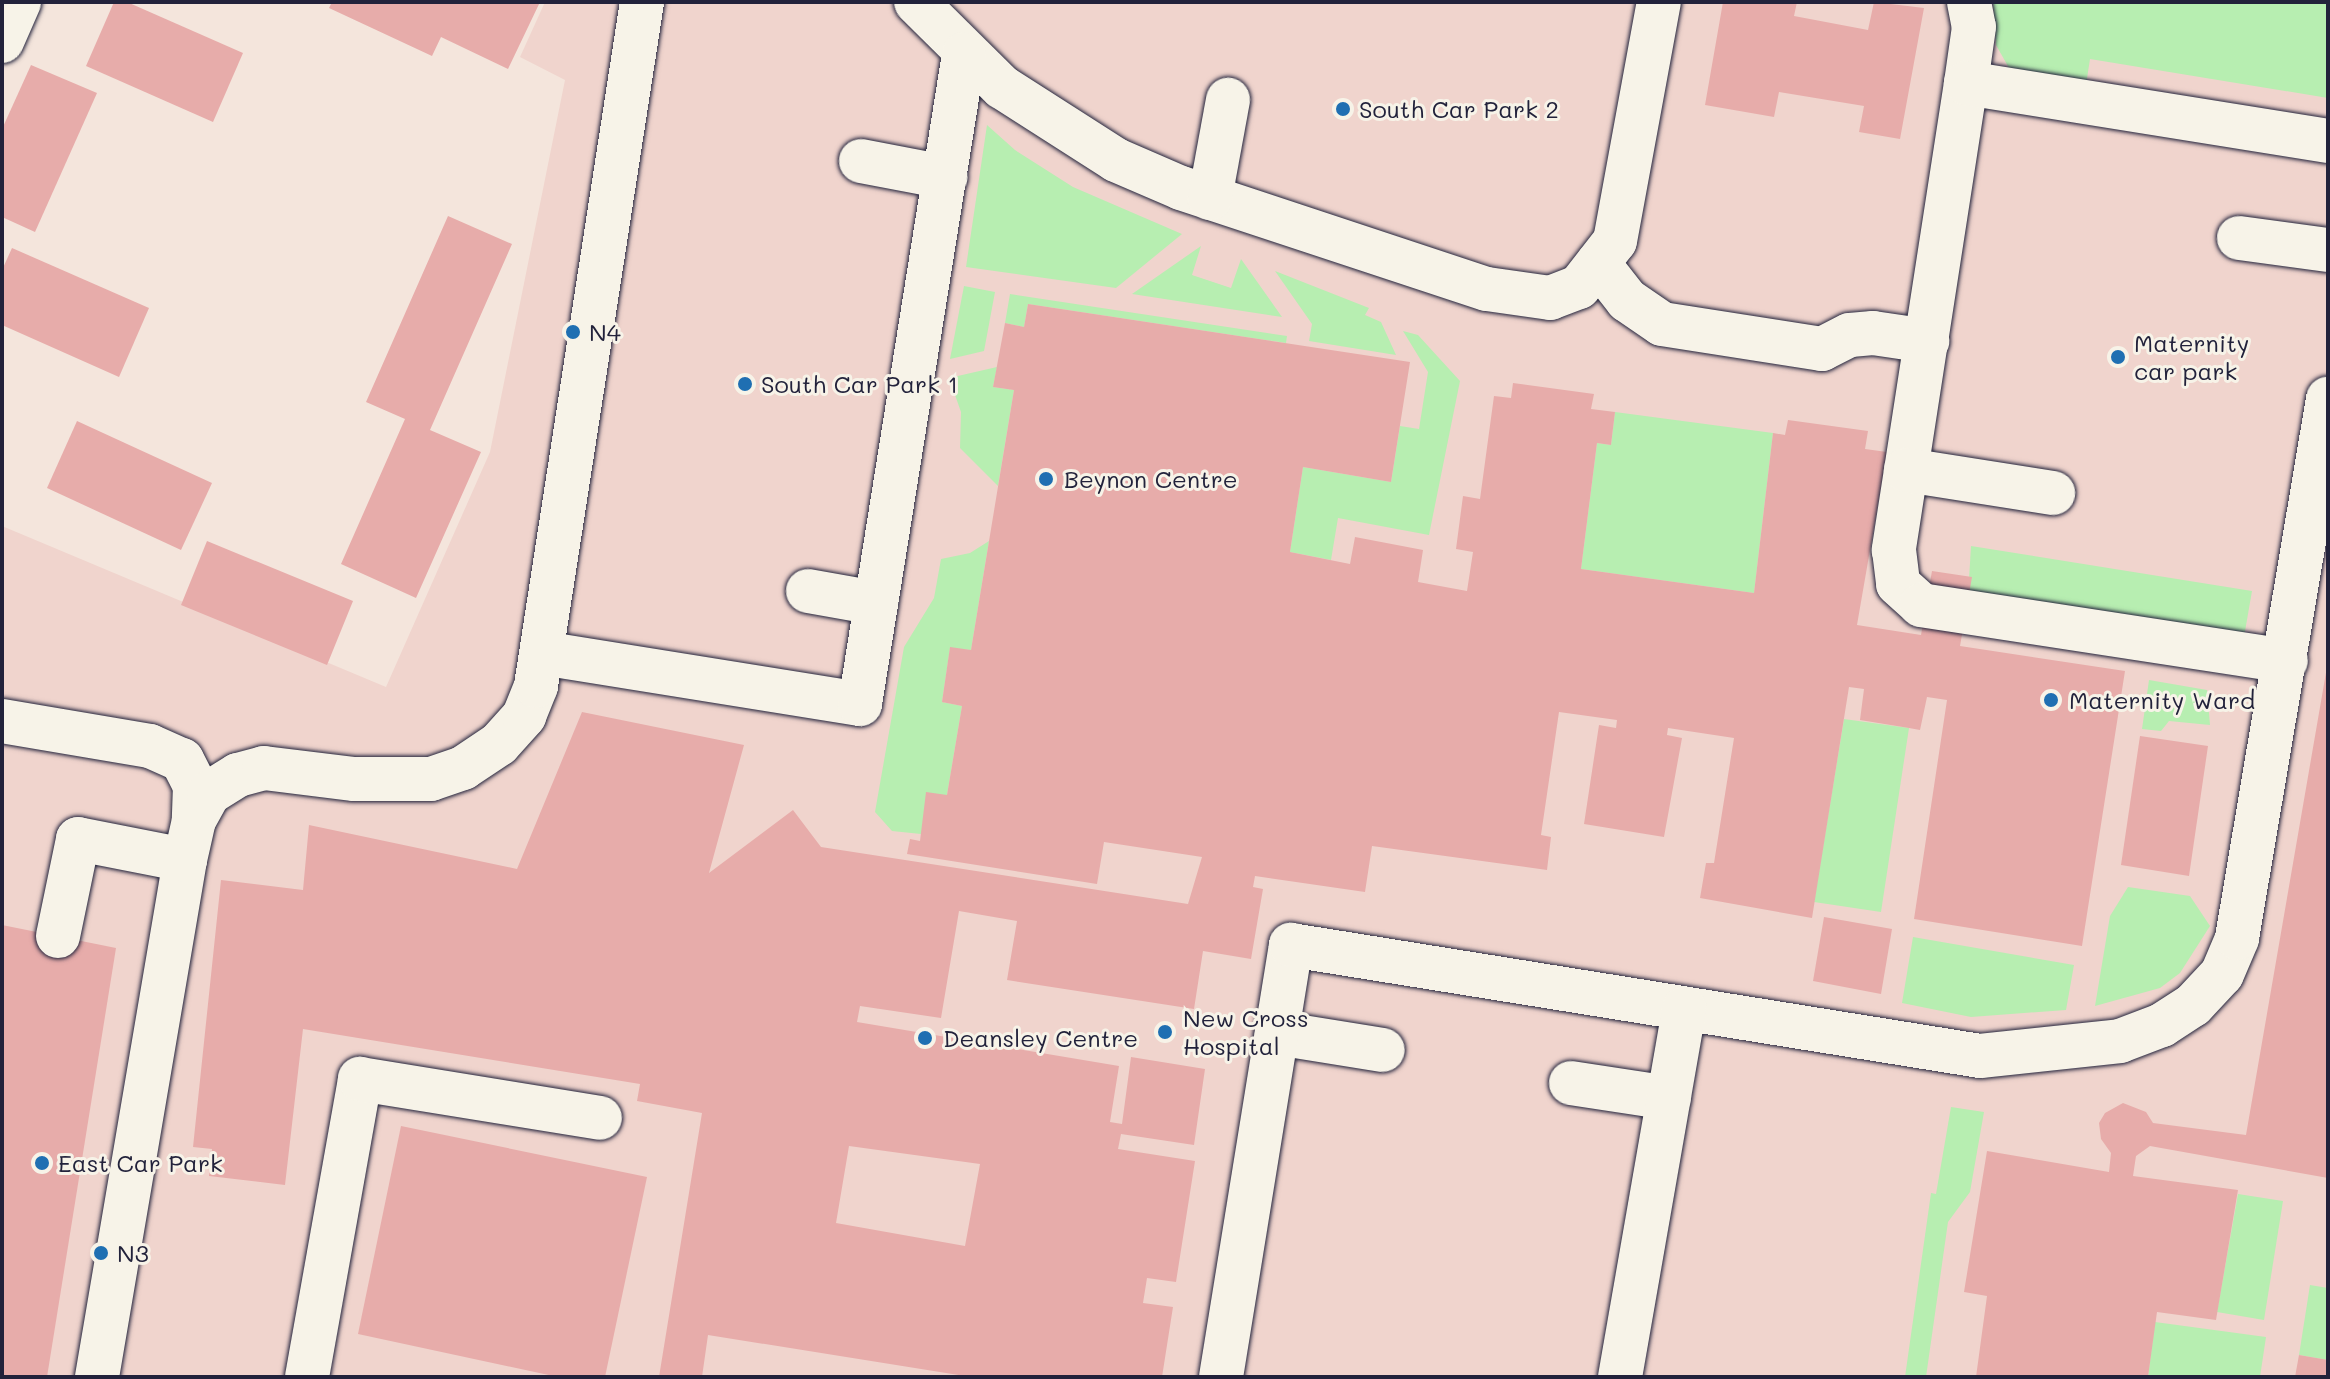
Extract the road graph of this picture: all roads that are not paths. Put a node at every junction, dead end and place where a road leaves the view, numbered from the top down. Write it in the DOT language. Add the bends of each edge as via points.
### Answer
graph roads {
  1 [pos="19,2"];
  2 [pos="642,2"];
  3 [pos="916,2"];
  4 [pos="1659,2"];
  5 [pos="1969,2"];
  6 [pos="2,41"];
  7 [pos="964,54"];
  8 [pos="1966,83"];
  9 [pos="1228,100"];
  10 [pos="2328,141"];
  11 [pos="861,161"];
  12 [pos="945,177"];
  13 [pos="1210,198"];
  14 [pos="2239,238"];
  15 [pos="2328,250"];
  16 [pos="1598,263"];
  17 [pos="1927,341"];
  18 [pos="2328,399"];
  19 [pos="1906,470"];
  20 [pos="2053,493"];
  21 [pos="808,591"];
  22 [pos="876,603"];
  23 [pos="542,653"];
  24 [pos="2286,661"];
  25 [pos="2,721"];
  26 [pos="190,840"];
  27 [pos="58,936"];
  28 [pos="1684,1009"];
  29 [pos="1277,1033"];
  30 [pos="1383,1050"];
  31 [pos="1571,1083"];
  32 [pos="1669,1098"];
  33 [pos="600,1118"];
  34 [pos="97,1377"];
  35 [pos="307,1377"];
  36 [pos="1221,1377"];
  37 [pos="1620,1377"];
  1 -- 6 [label="street"];
  2 -- 23 [label="street"];
  3 -- 7 [label="street"];
  4 -- 16 [label="street" via="1615,241"];
  5 -- 8 [label="street" via="1974,27"];
  7 -- 12 [label="street"];
  7 -- 13 [label="street" via="1055,125 1116,160"];
  8 -- 10 [label="street"];
  8 -- 17 [label="street"];
  9 -- 13 [label="street"];
  11 -- 12 [label="street"];
  12 -- 22 [label="street"];
  13 -- 16 [label="street" via="1487,289 1550,298 1579,287"];
  14 -- 15 [label="street"];
  16 -- 17 [label="street" via="1627,300 1662,324 1822,349 1850,335 1873,333"];
  17 -- 19 [label="street"];
  18 -- 24 [label="street"];
  19 -- 20 [label="street"];
  19 -- 24 [label="street" via="1895,561 1898,584 1921,605"];
  21 -- 22 [label="street"];
  22 -- 23 [label="street" via="860,704"];
  23 -- 26 [label="street" via="524,716 499,744 463,768 431,779 354,779 264,768 238,775 209,793"];
  24 -- 28 [label="street" via="2237,938 2222,974 2193,1005 2162,1025 2120,1041 1980,1056"];
  25 -- 26 [label="street" via="150,746 182,760 195,785"];
  26 -- 27 [label="street" via="78,839"];
  26 -- 34 [label="street"];
  28 -- 29 [label="street" via="1291,945"];
  28 -- 32 [label="street"];
  29 -- 30 [label="street"];
  29 -- 36 [label="street"];
  31 -- 32 [label="street"];
  32 -- 37 [label="street"];
  33 -- 35 [label="street" via="360,1079"];
}
